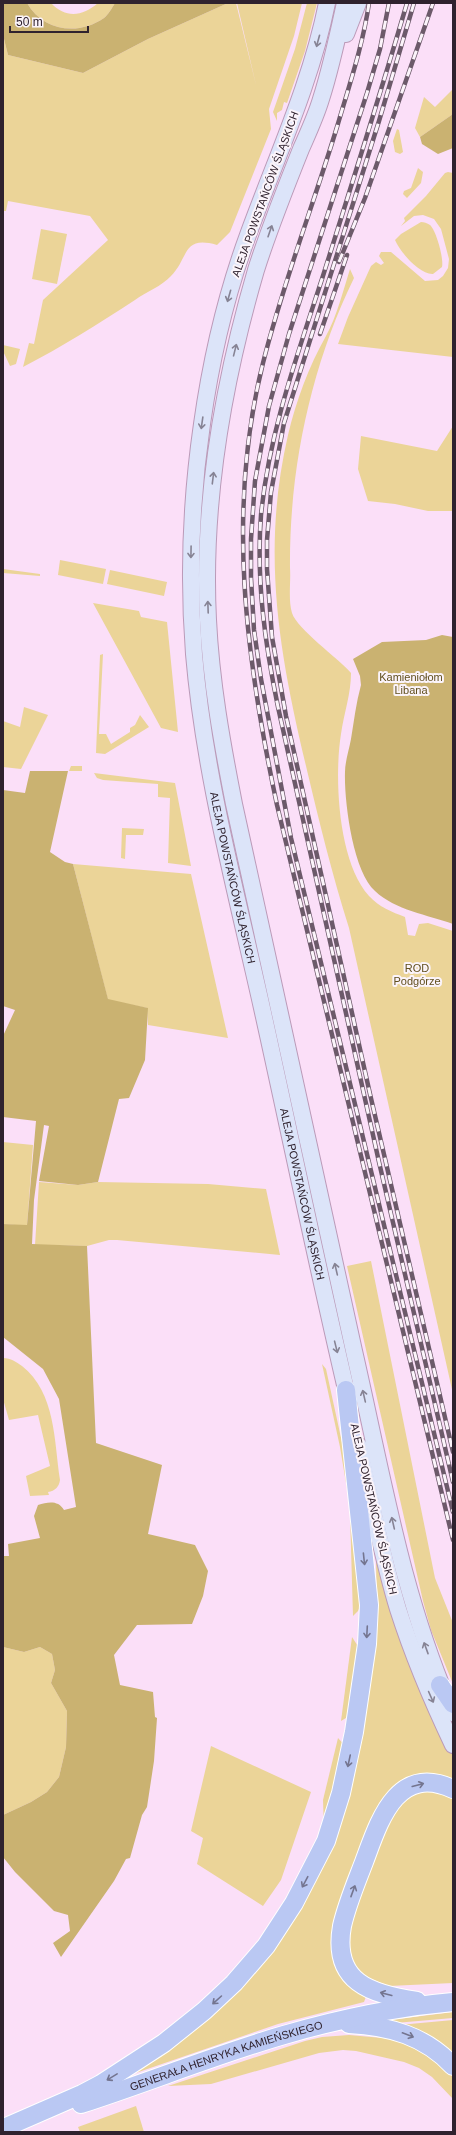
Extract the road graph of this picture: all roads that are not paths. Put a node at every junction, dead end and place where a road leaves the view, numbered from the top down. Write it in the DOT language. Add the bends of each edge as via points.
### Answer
graph roads {
  1 [pos="327,3"];
  2 [pos="345,3"];
  3 [pos="358,3"];
  4 [pos="320,101"];
  5 [pos="346,1390"];
  6 [pos="440,1685"];
  7 [pos="453,1704"];
  8 [pos="453,1713"];
  9 [pos="453,1745"];
  10 [pos="453,1789"];
  11 [pos="446,2002"];
  12 [pos="329,2023"];
  13 [pos="453,2066"];
  14 [pos="3,2128"];
  1 -- 5 [label="main road, ALEJA POWSTAŃCÓW ŚLĄSKICH, one-way" via="308,75 246,240 215,354 202,421 194,490 191,597 194,656 211,775"];
  2 -- 4 [label="main road, ALEJA POWSTAŃCÓW ŚLĄSKICH"];
  3 -- 4 [label="main road"];
  6 -- 4 [label="main road, ALEJA POWSTAŃCÓW ŚLĄSKICH, one-way" via="417,1622 404,1572 307,1138 233,797 218,712 210,646 207,594 208,527 215,462 231,366 257,268"];
  5 -- 9 [label="main road, ALEJA POWSTAŃCÓW ŚLĄSKICH, one-way" via="398,1609 414,1656"];
  5 -- 14 [label="main road, one-way" via="368,1613 367,1644 354,1732 341,1793 326,1841 294,1903 266,1946 234,1983 204,2011 173,2036 101,2084"];
  6 -- 7 [label="main road"];
  6 -- 8 [label="main road, ALEJA POWSTAŃCÓW ŚLĄSKICH"];
  11 -- 10 [label="main road, one-way" via="400,1998 361,1984 344,1966 340,1938 346,1910 379,1820 388,1805 402,1791 419,1784 432,1783"];
  11 -- 12 [label="main road, GENERAŁA HENRYKA KAMIEŃSKIEGO"];
  12 -- 13 [label="main road, one-way" via="360,2024 408,2034 434,2048"];
  12 -- 14 [label="main road, GENERAŁA HENRYKA KAMIEŃSKIEGO" via="255,2044 103,2097"];
}
